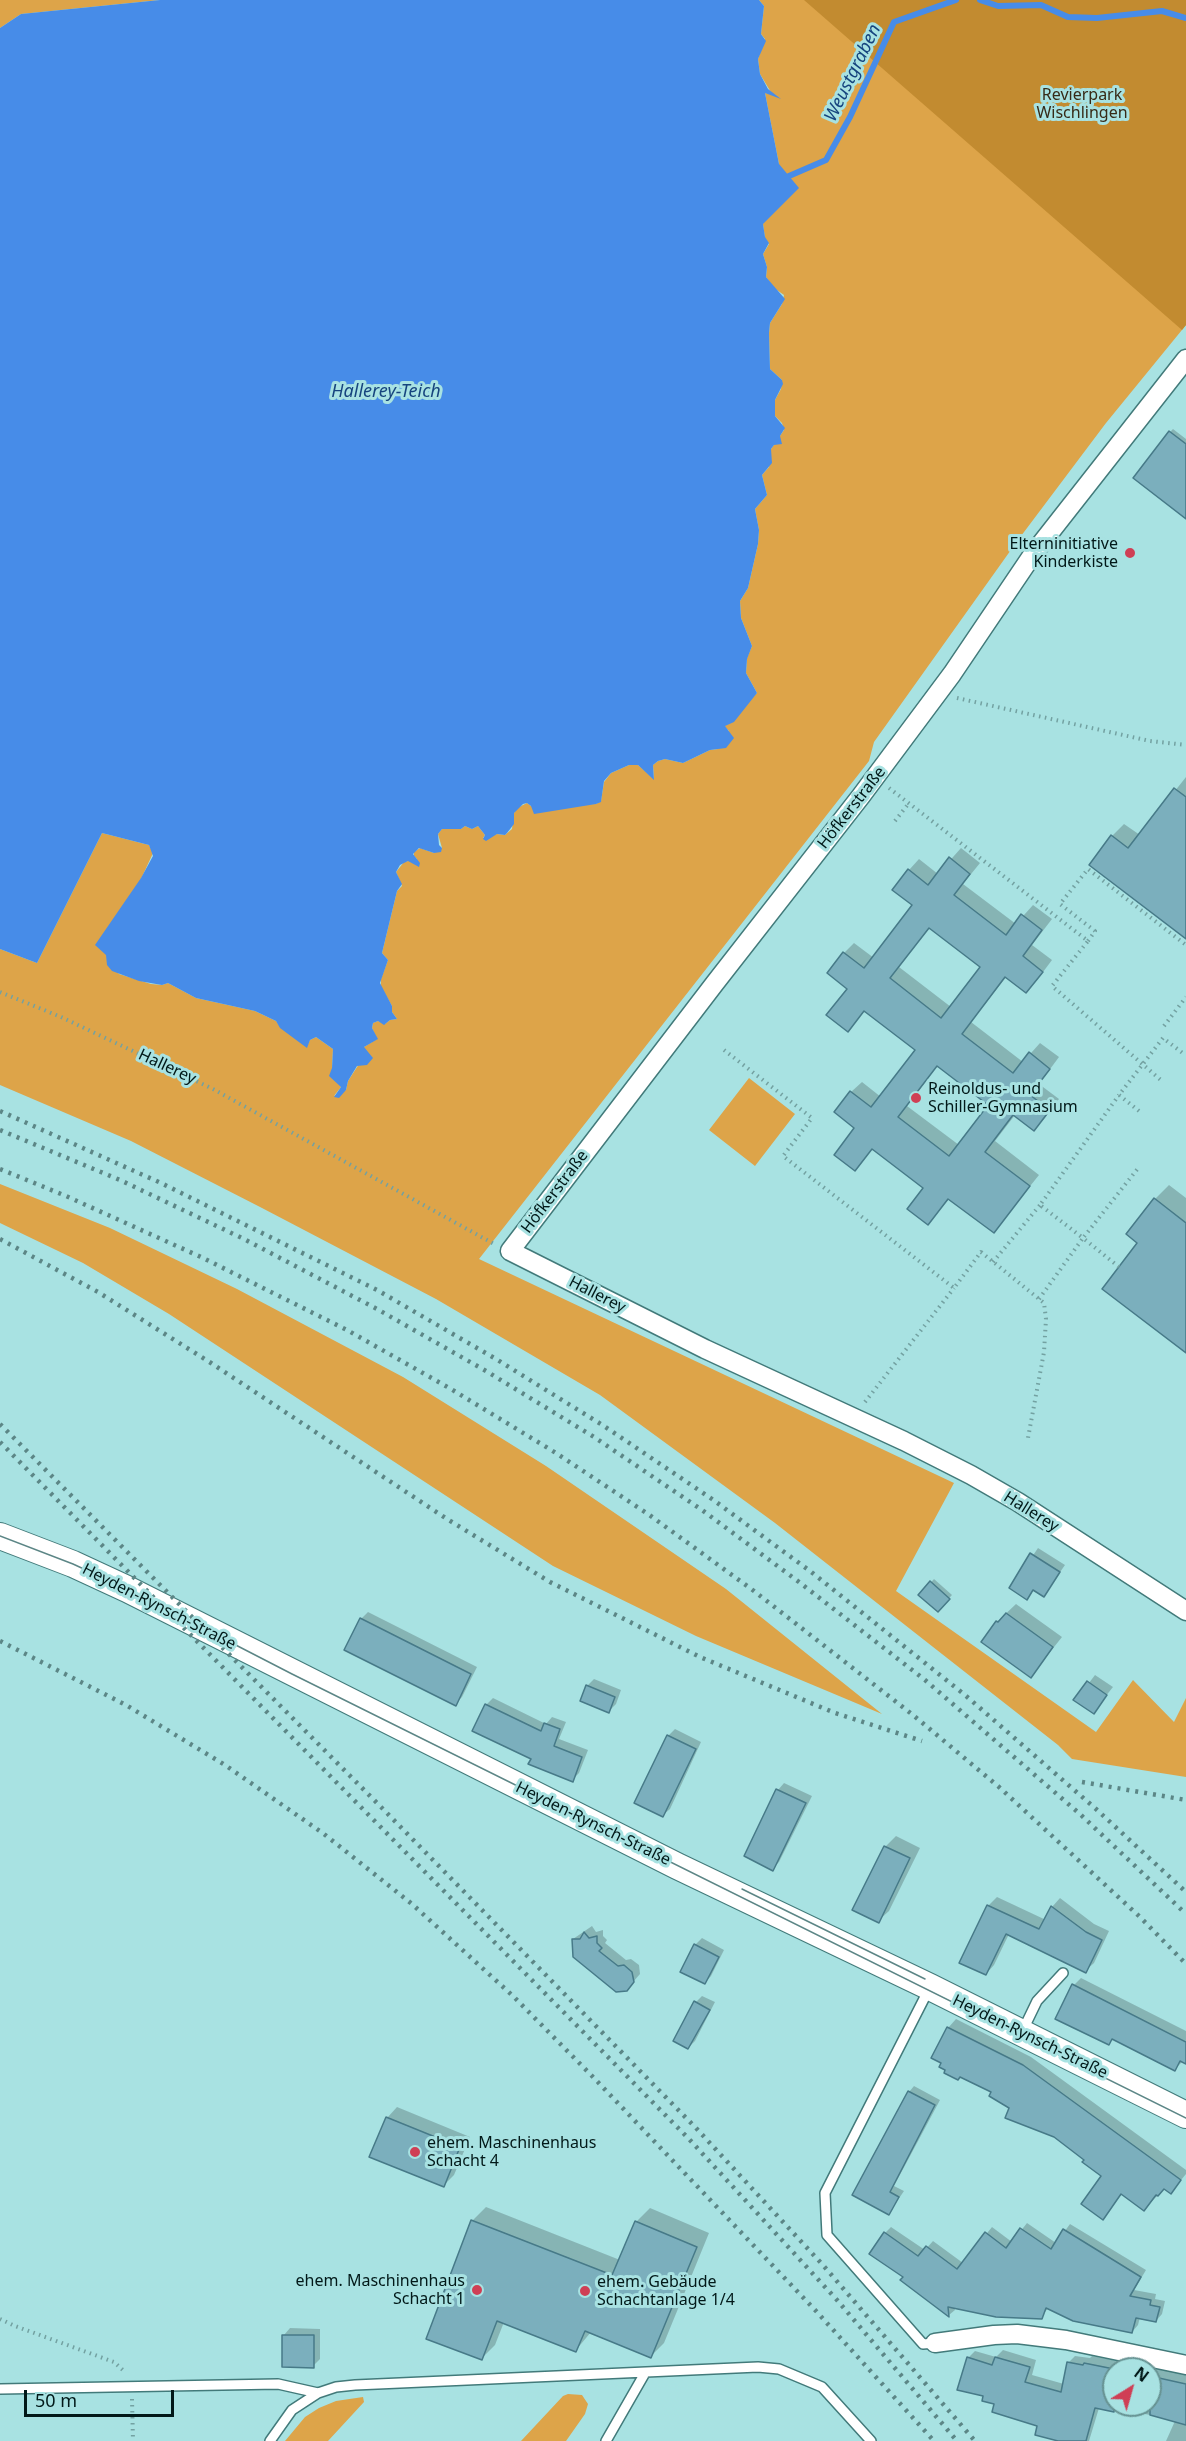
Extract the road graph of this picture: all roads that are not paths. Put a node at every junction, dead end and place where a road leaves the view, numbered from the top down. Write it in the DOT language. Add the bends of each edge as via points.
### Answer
graph roads {
  1 [pos="1186,359"];
  2 [pos="510,1251"];
  3 [pos="0,1536"];
  4 [pos="1186,1611"];
  5 [pos="1063,1973"];
  6 [pos="930,1987"];
  7 [pos="1022,2032"];
  8 [pos="1186,2115"];
  9 [pos="935,2343"];
  10 [pos="1186,2365"];
  11 [pos="645,2373"];
  12 [pos="0,2389"];
  13 [pos="318,2393"];
  14 [pos="270,2441"];
  15 [pos="606,2441"];
  16 [pos="871,2441"];
  1 -- 2 [label="street, Höfkerstraße" via="1034,554 876,777"];
  2 -- 4 [label="street, Hallerey" via="971,1475"];
  3 -- 6 [label="main road, Heyden-Rynsch-Straße" via="127,1589 677,1866"];
  5 -- 7 [label="lane" via="1037,2001"];
  6 -- 7 [label="main road, Heyden-Rynsch-Straße"];
  6 -- 9 [label="lane" via="825,2193 827,2235 923,2344"];
  7 -- 8 [label="main road, Heyden-Rynsch-Straße"];
  9 -- 10 [label="street" via="1017,2334"];
  11 -- 13 [label="lane" via="355,2385"];
  11 -- 15 [label="lane"];
  11 -- 16 [label="lane" via="779,2369 822,2387"];
  12 -- 13 [label="lane" via="278,2384"];
  13 -- 14 [label="lane" via="292,2410"];
}
